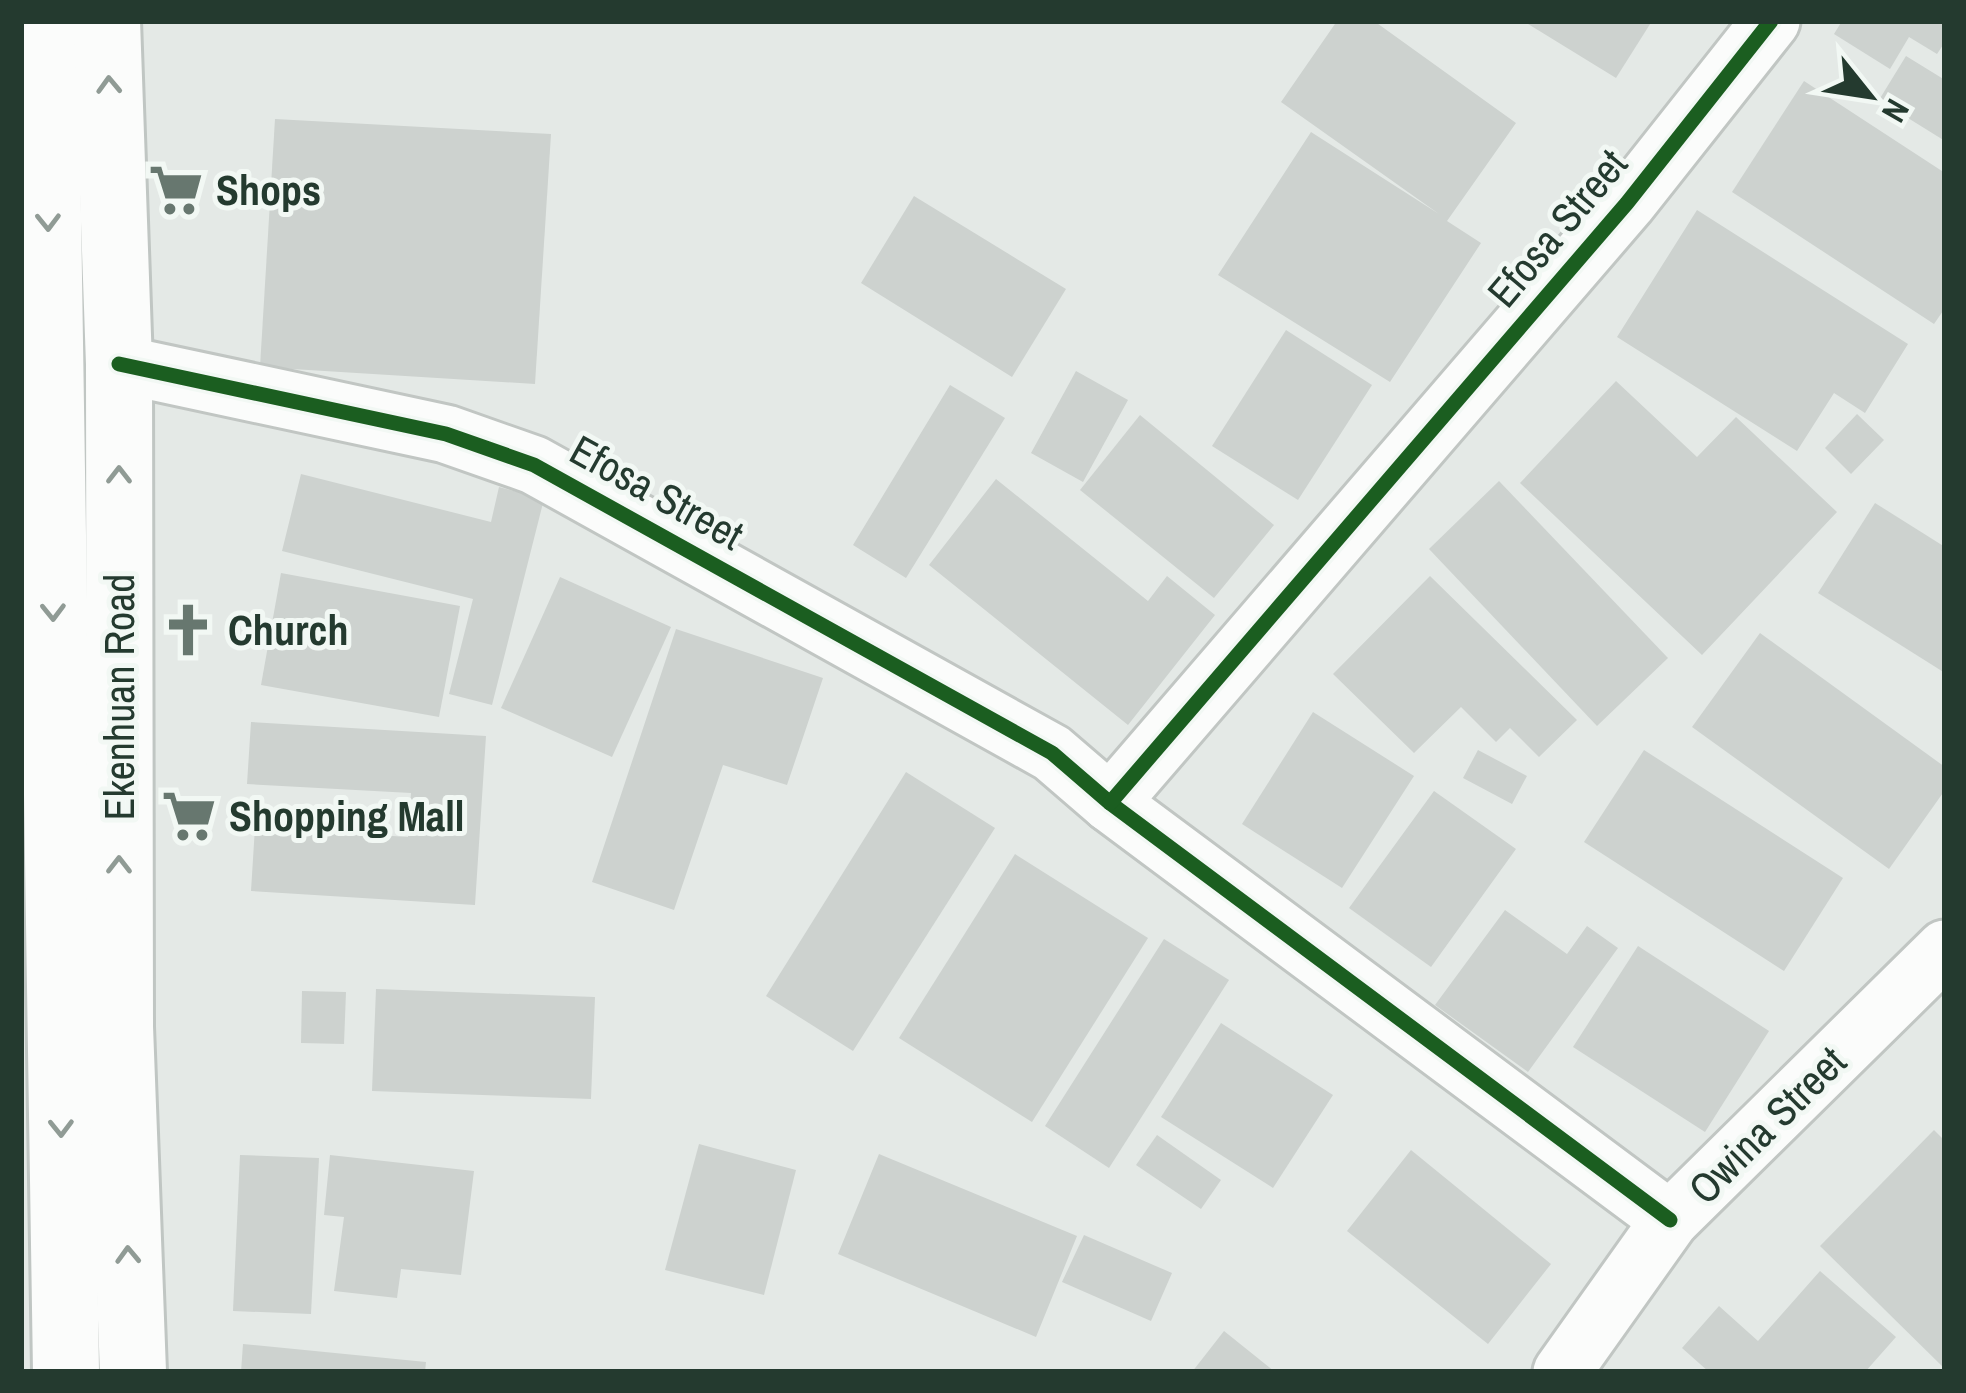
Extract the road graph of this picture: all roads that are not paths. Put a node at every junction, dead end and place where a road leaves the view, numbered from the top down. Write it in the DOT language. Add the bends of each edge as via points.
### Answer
graph roads {
  1 [pos="45,21"];
  2 [pos="107,21"];
  3 [pos="1771,21"];
  4 [pos="118,364"];
  5 [pos="1110,803"];
  6 [pos="1945,950"];
  7 [pos="67,1029"];
  8 [pos="1670,1220"];
  9 [pos="66,1372"];
  10 [pos="133,1372"];
  11 [pos="1562,1372"];
  1 -- 7 [label="main road, Ekenhuan Road, one-way"];
  4 -- 2 [label="main road, Ekenhuan Road, one-way"];
  3 -- 5 [label="street, Efosa Street" via="1627,203"];
  4 -- 5 [label="street, Efosa Street" via="446,434 534,465 1052,754"];
  7 -- 4 [label="main road, Ekenhuan Road, one-way"];
  5 -- 8 [label="street, Efosa Street"];
  6 -- 8 [label="street, Owina Street"];
  7 -- 9 [label="main road, Ekenhuan Road, one-way"];
  10 -- 7 [label="main road, Ekenhuan Road, one-way"];
  8 -- 11 [label="street, Owina Street"];
}
